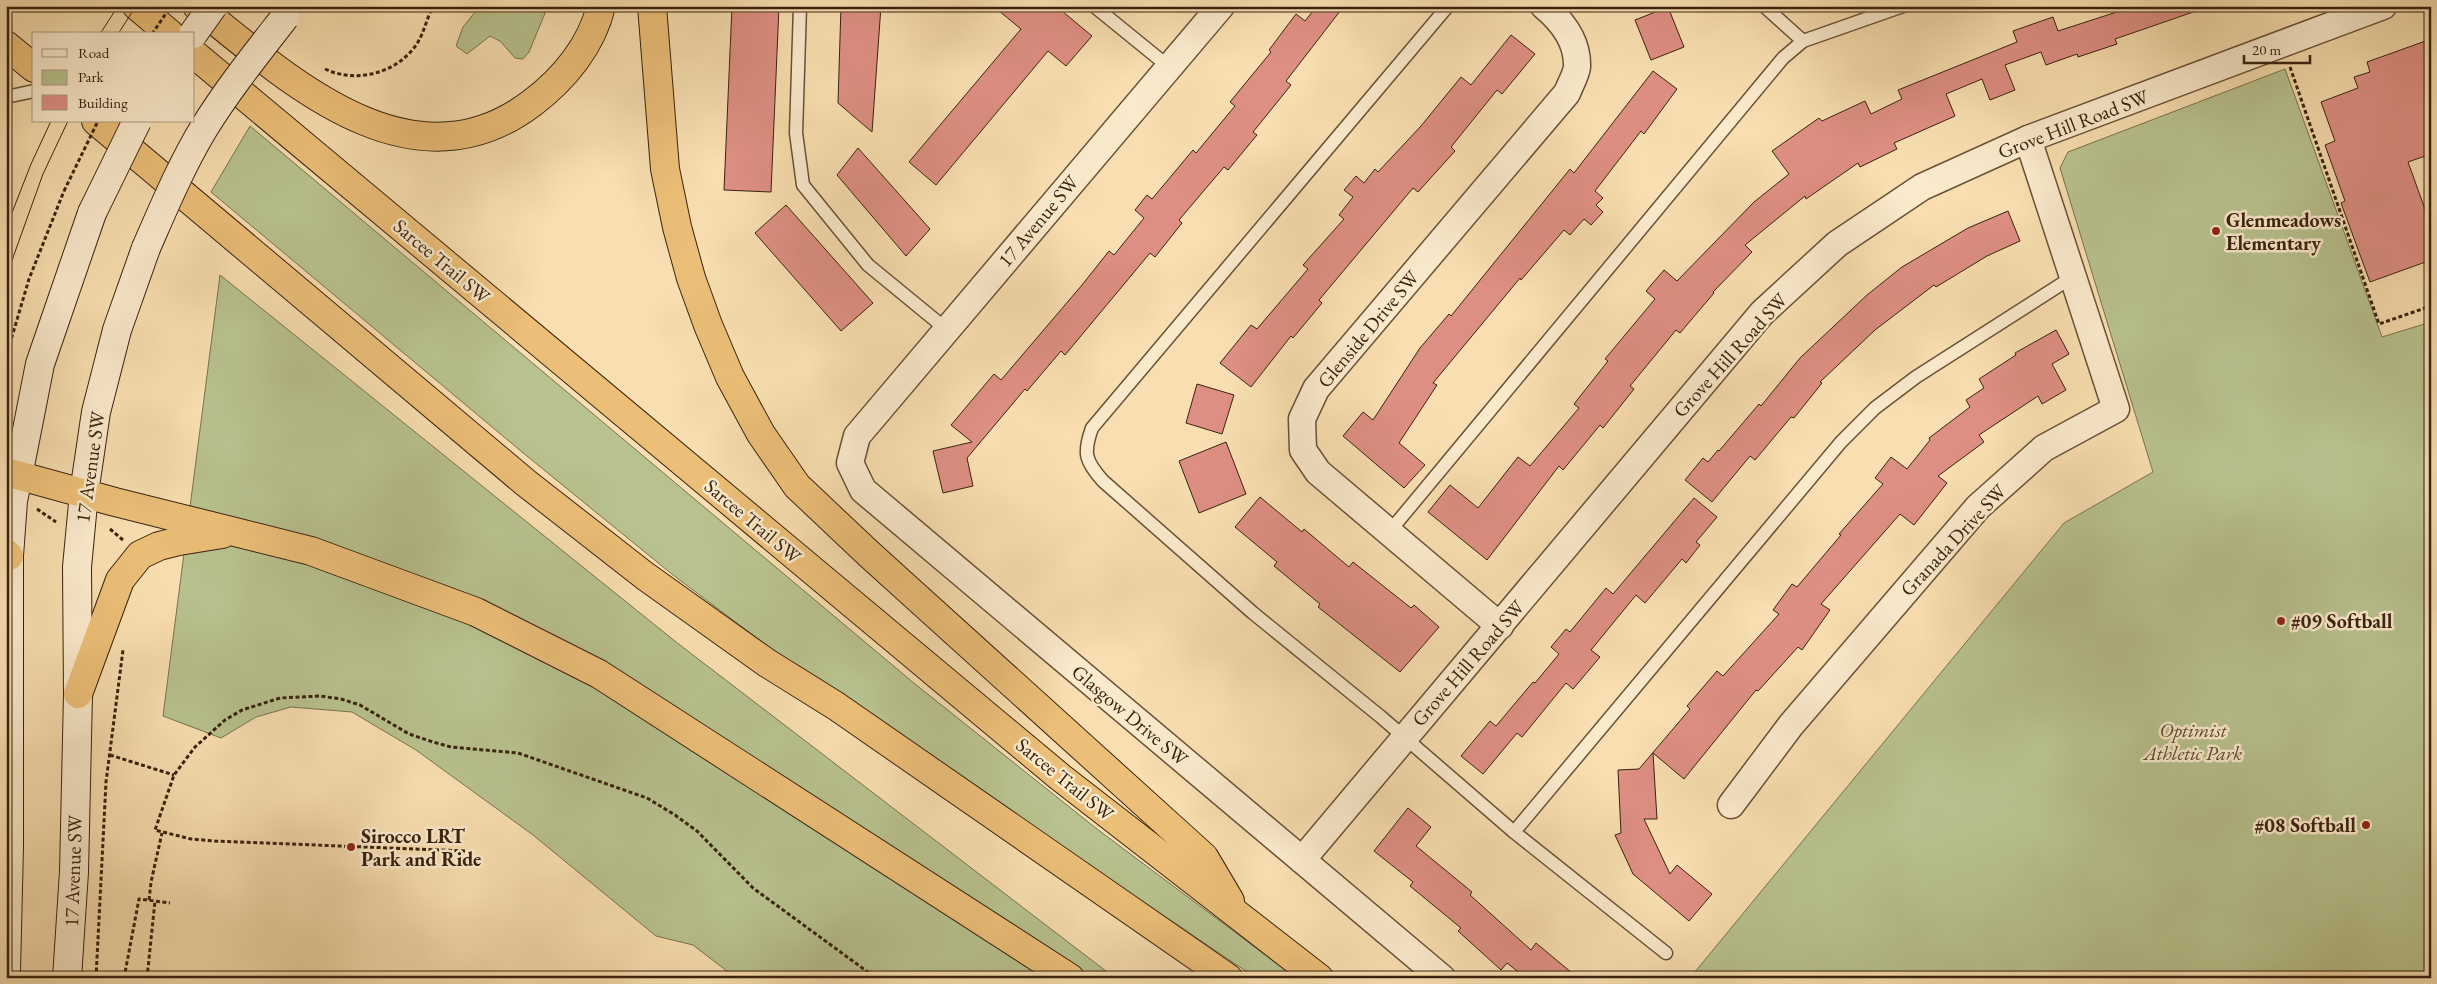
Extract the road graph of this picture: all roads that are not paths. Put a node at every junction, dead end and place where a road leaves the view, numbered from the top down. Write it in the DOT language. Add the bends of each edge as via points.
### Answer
graph roads {
  1 [pos="137,6"];
  2 [pos="197,6"];
  3 [pos="213,6"];
  4 [pos="601,6"];
  5 [pos="652,6"];
  6 [pos="800,6"];
  7 [pos="1094,6"];
  8 [pos="1221,6"];
  9 [pos="1448,6"];
  10 [pos="1544,6"];
  11 [pos="1764,6"];
  12 [pos="1903,6"];
  13 [pos="2383,6"];
  14 [pos="290,12"];
  15 [pos="168,32"];
  16 [pos="194,32"];
  17 [pos="1802,41"];
  18 [pos="6,45"];
  19 [pos="195,55"];
  20 [pos="32,66"];
  21 [pos="1169,67"];
  22 [pos="32,91"];
  23 [pos="6,97"];
  24 [pos="98,122"];
  25 [pos="138,122"];
  26 [pos="2028,139"];
  27 [pos="2074,276"];
  28 [pos="946,329"];
  29 [pos="857,436"];
  30 [pos="11,473"];
  31 [pos="84,493"];
  32 [pos="1390,530"];
  33 [pos="232,532"];
  34 [pos="7,555"];
  35 [pos="1500,626"];
  36 [pos="78,694"];
  37 [pos="1404,737"];
  38 [pos="1732,805"];
  39 [pos="1514,832"];
  40 [pos="1302,860"];
  41 [pos="1237,913"];
  42 [pos="1666,952"];
  43 [pos="6,971"];
  44 [pos="67,978"];
  45 [pos="1070,978"];
  46 [pos="1228,978"];
  47 [pos="1319,978"];
  48 [pos="1442,978"];
  1 -- 15 [label="highway"];
  2 -- 4 [label="highway" via="283,75 340,111 391,132 448,136 478,131 514,117 542,95 580,54"];
  3 -- 16 [label="main road, bridge"];
  5 -- 41 [label="highway" via="665,168 677,228 708,325 730,378 761,434 797,486 1204,857"];
  6 -- 28 [label="lane" via="796,133 803,185 868,265"];
  7 -- 21 [label="lane"];
  8 -- 21 [label="street, 17 Avenue SW"];
  9 -- 37 [label="lane" via="1092,428 1086,447 1090,466 1103,481 1253,613"];
  10 -- 32 [label="street, Glenside Drive SW" via="1561,20 1573,44 1577,68 1567,93 1316,389 1302,419 1303,450 1318,472"];
  11 -- 17 [label="lane"];
  12 -- 17 [label="lane"];
  13 -- 26 [label="street, Grove Hill Road SW"];
  14 -- 31 [label="main road, 17 Avenue SW, bridge" via="203,129 146,248 117,330 96,412"];
  17 -- 32 [label="lane" via="1783,58"];
  18 -- 20 [label="highway"];
  19 -- 41 [label="highway, Sarcee Trail SW" via="1060,777"];
  21 -- 28 [label="street, 17 Avenue SW"];
  22 -- 23 [label="lane"];
  24 -- 46 [label="highway" via="526,483 645,576 767,664 836,706"];
  25 -- 30 [label="main road, bridge" via="92,213 40,364"];
  26 -- 27 [label="street, Granada Drive SW"];
  26 -- 35 [label="street, Grove Hill Road SW" via="1922,187 1837,244 1762,313"];
  27 -- 38 [label="street, Granada Drive SW" via="2116,409 2044,448 1978,507 1791,725"];
  27 -- 39 [label="lane" via="1916,377 1875,408 1835,449"];
  28 -- 29 [label="street, 17 Avenue SW"];
  29 -- 40 [label="street, Glasgow Drive SW" via="850,463 862,490"];
  30 -- 31 [label="highway"];
  30 -- 34 [label="main road"];
  31 -- 33 [label="highway"];
  31 -- 36 [label="main road, 17 Avenue SW" via="77,567"];
  32 -- 35 [label="street, Glenside Drive SW"];
  33 -- 36 [label="highway" via="159,546 140,555 120,580"];
  33 -- 45 [label="highway" via="311,551 476,612 599,674"];
  34 -- 43 [label="main road" via="10,847"];
  35 -- 37 [label="street, Grove Hill Road SW"];
  36 -- 44 [label="main road, 17 Avenue SW" via="74,872"];
  37 -- 39 [label="lane"];
  37 -- 40 [label="street, Grove Hill Road SW"];
  39 -- 42 [label="lane"];
  40 -- 48 [label="street, Glasgow Drive SW"];
  41 -- 47 [label="highway, Sarcee Trail SW"];
}
